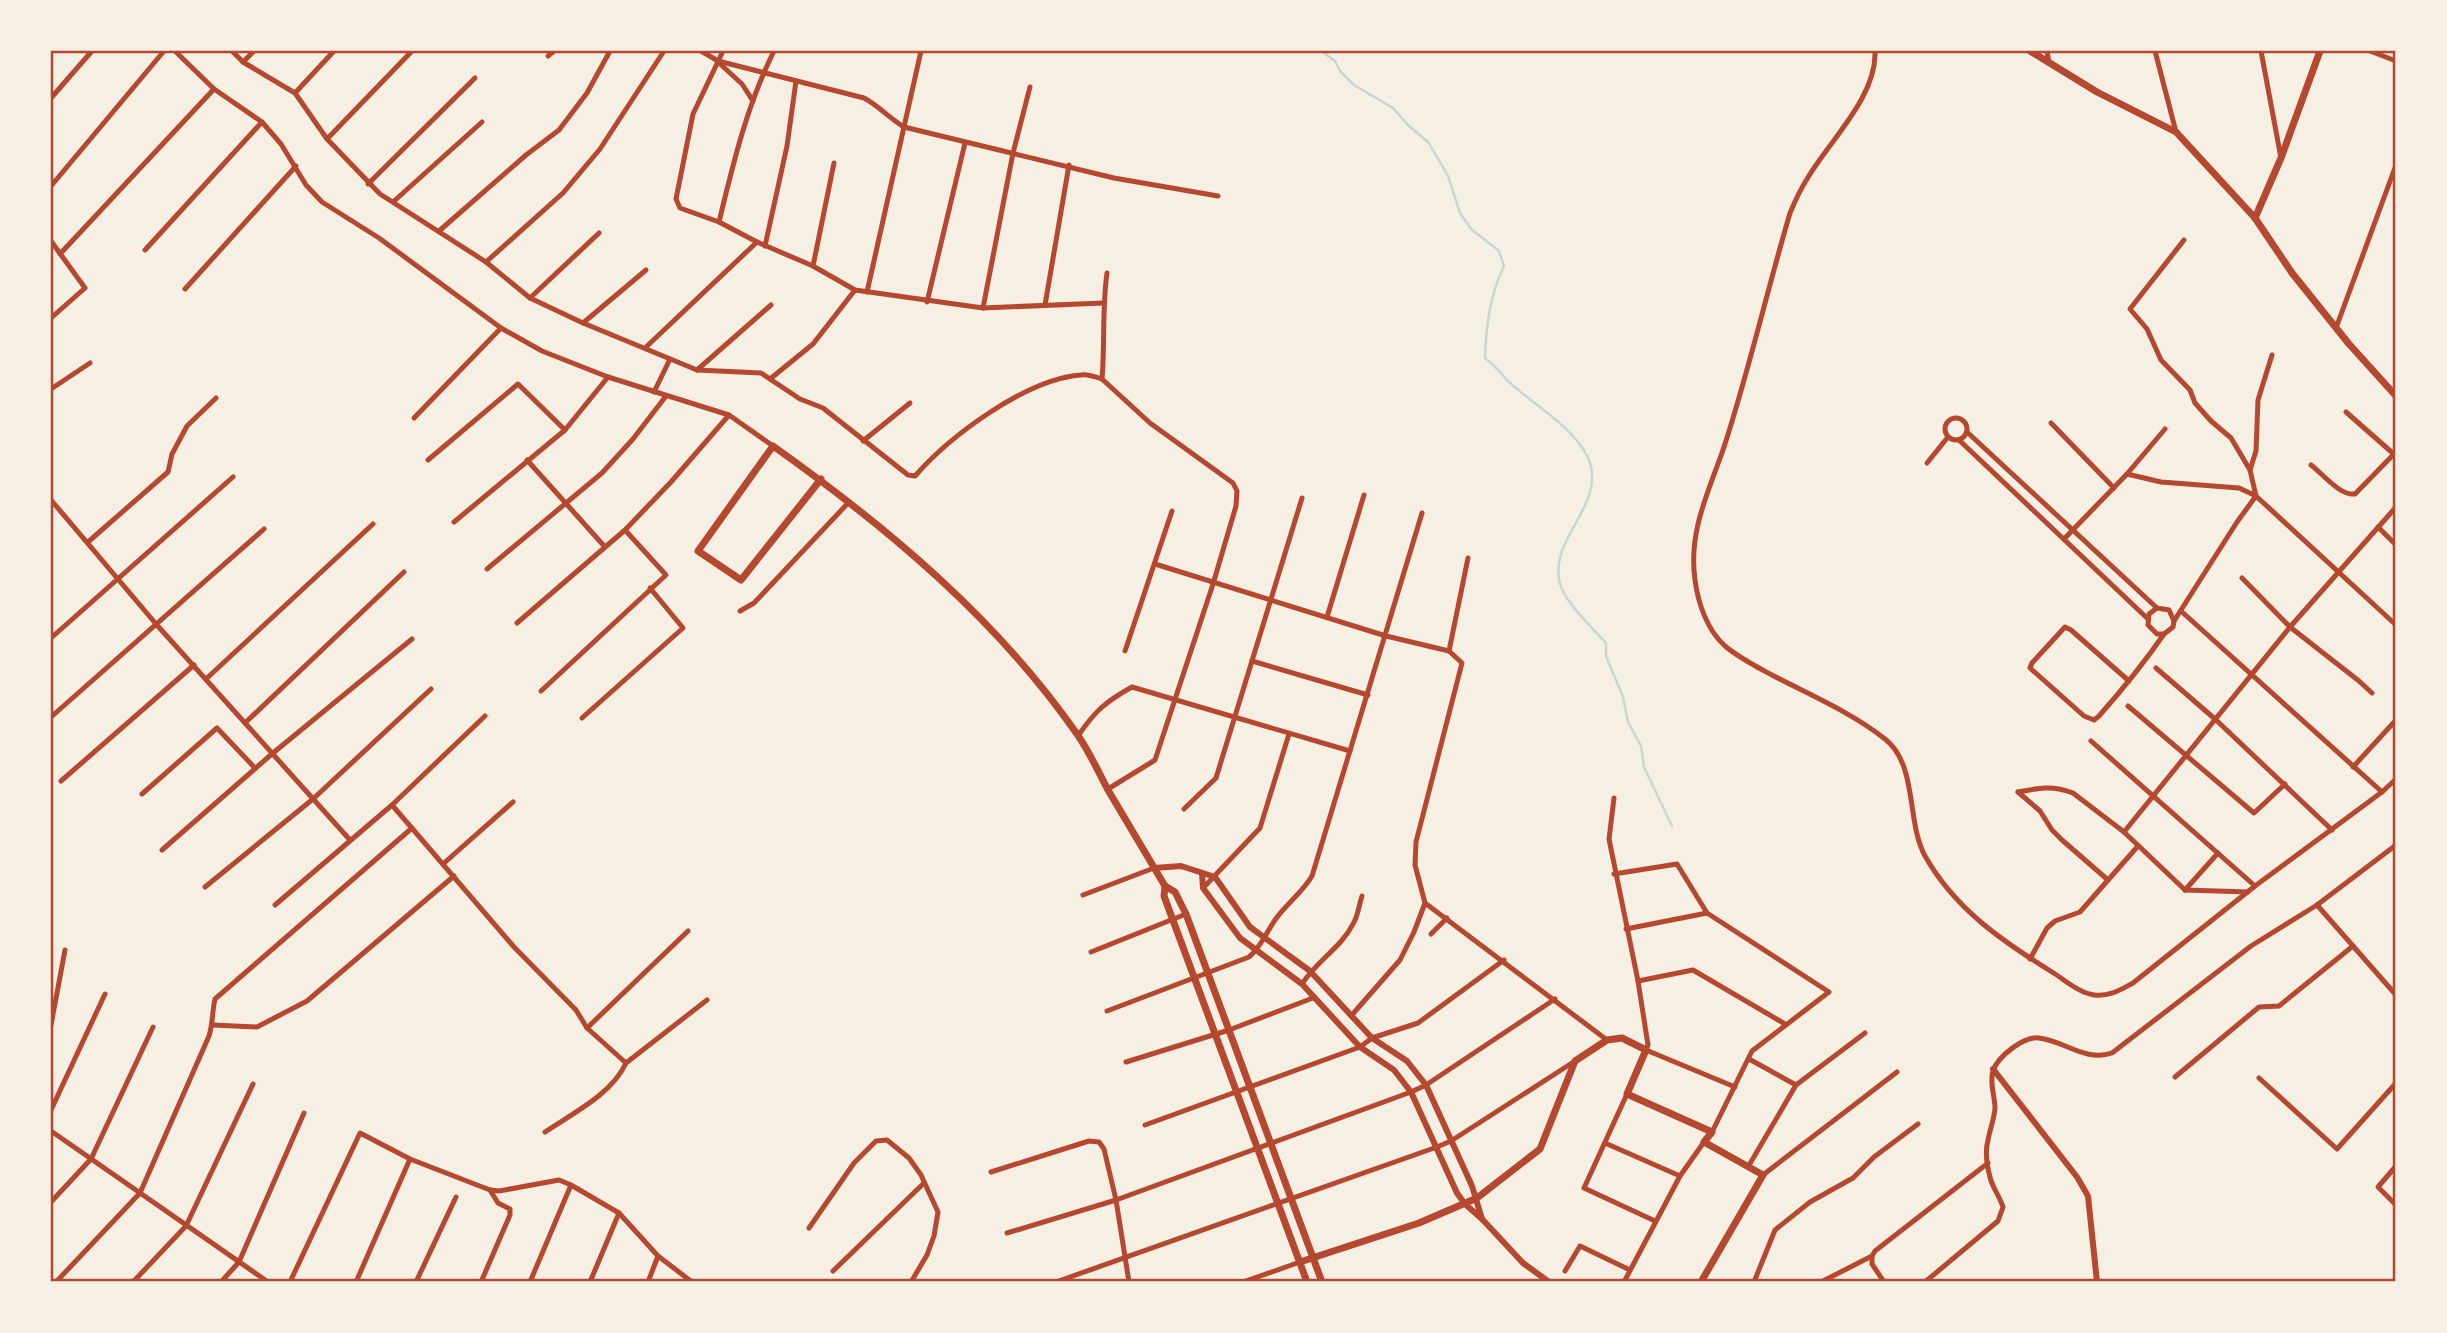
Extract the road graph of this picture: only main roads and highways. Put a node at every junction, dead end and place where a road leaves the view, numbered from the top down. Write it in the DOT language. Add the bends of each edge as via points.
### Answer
graph roads {
  1 [pos="2030,51"];
  2 [pos="2320,51"];
  3 [pos="2255,218"];
  4 [pos="2396,397"];
  5 [pos="821,479"];
  6 [pos="1165,886"];
  7 [pos="1312,1258"];
  8 [pos="1300,1262"];
  9 [pos="1307,1282"];
  10 [pos="1322,1282"];
  11 [pos="1701,1282"];
  1 -- 3 [label="main road" via="2096,92 2176,132"];
  2 -- 3 [label="main road"];
  3 -- 4 [label="main road" via="2292,273"];
  5 -- 5 [label="main road" via="741,580 698,551 774,446"];
  5 -- 6 [label="main road" via="920,561 1041,686 1079,736"];
  6 -- 7 [label="main road" via="1175,892 1186,914"];
  6 -- 8 [label="main road" via="1164,896"];
  7 -- 8 [label="main road"];
  7 -- 10 [label="main road"];
  7 -- 11 [label="main road" via="1419,1223 1477,1198 1539,1150 1575,1061 1606,1040 1622,1038 1646,1050 1627,1094 1712,1132 1704,1142 1763,1175"];
  8 -- 9 [label="main road"];
}
